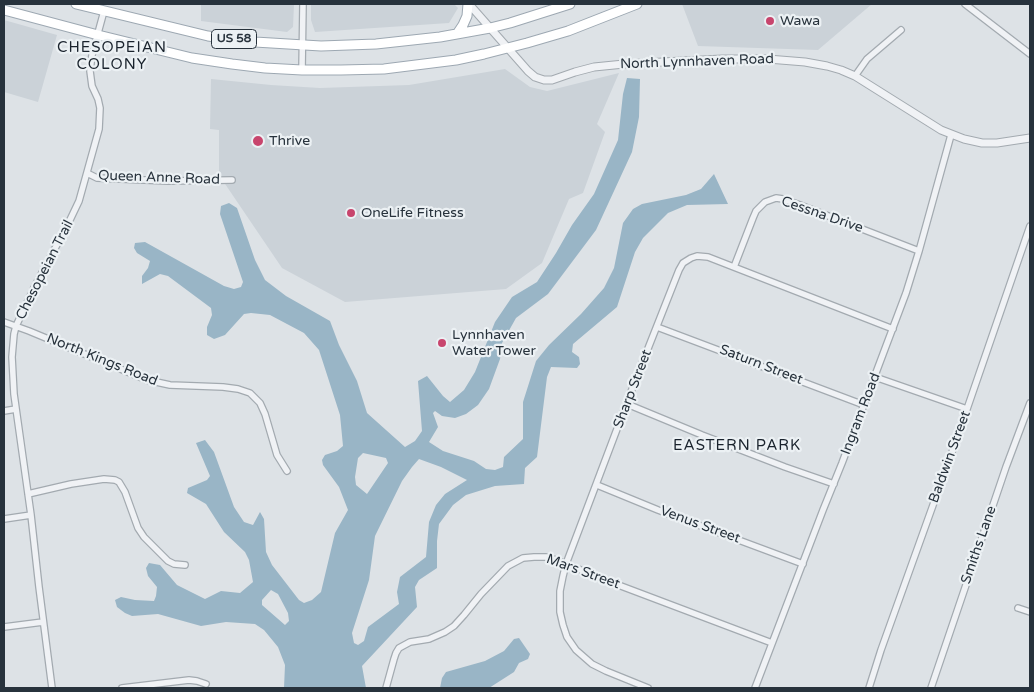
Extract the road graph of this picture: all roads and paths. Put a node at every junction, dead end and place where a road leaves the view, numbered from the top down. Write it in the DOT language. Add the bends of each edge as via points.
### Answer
graph roads {
  1 [pos="76,4"];
  2 [pos="303,4"];
  3 [pos="469,4"];
  4 [pos="570,4"];
  5 [pos="637,4"];
  6 [pos="965,4"];
  7 [pos="4,10"];
  8 [pos="104,11"];
  9 [pos="490,28"];
  10 [pos="901,30"];
  11 [pos="457,34"];
  12 [pos="98,35"];
  13 [pos="302,45"];
  14 [pos="508,48"];
  15 [pos="1030,54"];
  16 [pos="302,70"];
  17 [pos="855,76"];
  18 [pos="951,135"];
  19 [pos="1030,138"];
  20 [pos="87,173"];
  21 [pos="232,180"];
  22 [pos="1030,226"];
  23 [pos="919,251"];
  24 [pos="734,267"];
  25 [pos="4,322"];
  26 [pos="16,326"];
  27 [pos="657,327"];
  28 [pos="893,328"];
  29 [pos="130,364"];
  30 [pos="127,371"];
  31 [pos="875,377"];
  32 [pos="627,404"];
  33 [pos="1030,404"];
  34 [pos="864,405"];
  35 [pos="16,409"];
  36 [pos="967,409"];
  37 [pos="4,411"];
  38 [pos="287,471"];
  39 [pos="834,484"];
  40 [pos="597,485"];
  41 [pos="28,494"];
  42 [pos="31,515"];
  43 [pos="4,519"];
  44 [pos="566,564"];
  45 [pos="803,564"];
  46 [pos="185,565"];
  47 [pos="1018,608"];
  48 [pos="1030,612"];
  49 [pos="43,622"];
  50 [pos="4,627"];
  51 [pos="772,643"];
  52 [pos="206,684"];
  53 [pos="52,688"];
  54 [pos="122,688"];
  55 [pos="386,688"];
  56 [pos="648,688"];
  57 [pos="755,688"];
  58 [pos="868,688"];
  59 [pos="930,688"];
  1 -- 8 [label="main road, US 58"];
  2 -- 13 [label="street"];
  3 -- 9 [label="street, North Lynnhaven Road"];
  3 -- 11 [label="main road" via="464,25"];
  4 -- 9 [label="main road, US 58"];
  5 -- 14 [label="main road, US 58"];
  6 -- 15 [label="street"];
  7 -- 12 [label="main road, US 58"];
  8 -- 12 [label="street, Chesopeian Trail"];
  8 -- 13 [label="main road, US 58" via="208,36"];
  9 -- 11 [label="main road, US 58"];
  9 -- 14 [label="street, North Lynnhaven Road"];
  10 -- 17 [label="street" via="867,58"];
  11 -- 13 [label="main road, US 58" via="376,44"];
  12 -- 16 [label="main road, US 58" via="206,60"];
  12 -- 20 [label="street, Chesopeian Trail" via="90,71 100,117"];
  13 -- 16 [label="street"];
  14 -- 16 [label="main road, US 58" via="456,60 408,66"];
  14 -- 17 [label="street, North Lynnhaven Road" via="531,74 544,80 610,65 722,59 805,62"];
  17 -- 18 [label="street, North Lynnhaven Road"];
  18 -- 19 [label="street, North Lynnhaven Road" via="982,143"];
  18 -- 23 [label="street, Ingram Road"];
  20 -- 21 [label="street, Queen Anne Road" via="97,178"];
  20 -- 26 [label="street, Chesopeian Trail" via="69,222"];
  22 -- 36 [label="street, Baldwin Street"];
  23 -- 24 [label="street, Cessna Drive" via="776,198 765,202 756,211"];
  23 -- 28 [label="street, Ingram Road"];
  24 -- 27 [label="street, Sharp Street" via="703,256 687,260 679,270"];
  24 -- 28 [label="street, Sharp Street"];
  25 -- 26 [label="street, North Kings Road"];
  26 -- 30 [label="street, North Kings Road"];
  26 -- 35 [label="street, Chesopeian Trail" via="12,357"];
  27 -- 32 [label="street, Sharp Street"];
  27 -- 34 [label="street, Saturn Street"];
  28 -- 31 [label="street, Ingram Road"];
  29 -- 30 [label="street"];
  30 -- 38 [label="street, North Kings Road" via="170,385 223,387 250,393 260,403 277,454"];
  31 -- 34 [label="street, Ingram Road"];
  31 -- 36 [label="street"];
  32 -- 39 [label="street"];
  32 -- 40 [label="street, Sharp Street"];
  33 -- 59 [label="street, Smiths Lane"];
  34 -- 39 [label="street, Ingram Road"];
  35 -- 37 [label="street"];
  35 -- 41 [label="street, Chesopeian Trail"];
  36 -- 58 [label="street, Baldwin Street"];
  39 -- 45 [label="street, Ingram Road"];
  40 -- 44 [label="street, Sharp Street"];
  40 -- 45 [label="street, Venus Street"];
  41 -- 42 [label="street, Chesopeian Trail"];
  41 -- 46 [label="street" via="70,484 115,480 125,492 144,537 168,561"];
  42 -- 43 [label="street"];
  42 -- 49 [label="street, Chesopeian Trail"];
  44 -- 51 [label="street, Mars Street"];
  44 -- 55 [label="street, Mars Street" via="546,557 534,557 523,558 508,566 454,626 438,636 399,648"];
  44 -- 56 [label="street, Sharp Street" via="559,603 571,644 592,664"];
  45 -- 51 [label="street, Ingram Road"];
  47 -- 48 [label="street"];
  49 -- 50 [label="street"];
  49 -- 53 [label="street, Chesopeian Trail"];
  51 -- 57 [label="street, Ingram Road"];
  52 -- 54 [label="street" via="189,680"];
}
